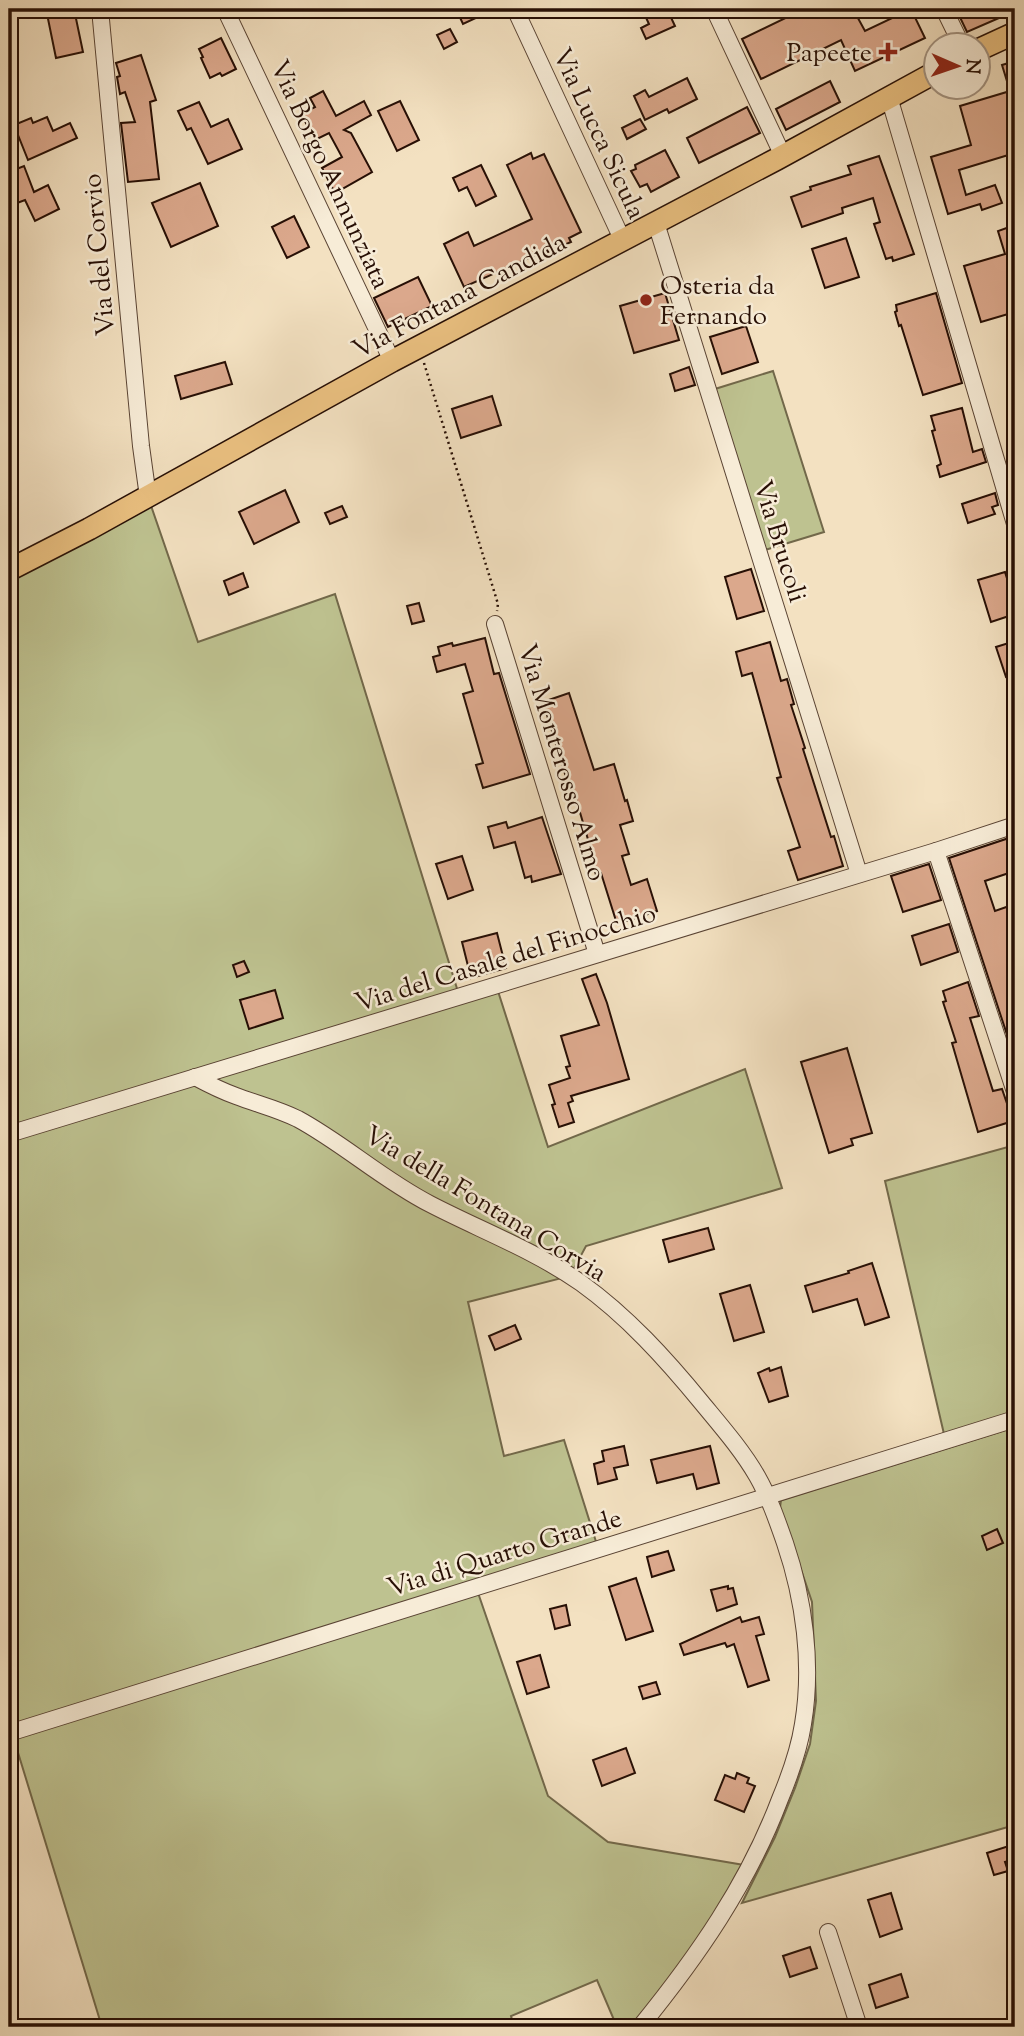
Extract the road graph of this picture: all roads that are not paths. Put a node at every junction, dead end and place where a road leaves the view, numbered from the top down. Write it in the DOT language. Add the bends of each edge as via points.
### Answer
graph roads {
  1 [pos="100,9"];
  2 [pos="225,9"];
  3 [pos="515,9"];
  4 [pos="714,9"];
  5 [pos="944,9"];
  6 [pos="955,32"];
  7 [pos="1015,33"];
  8 [pos="992,44"];
  9 [pos="922,79"];
  10 [pos="889,97"];
  11 [pos="783,156"];
  12 [pos="656,223"];
  13 [pos="623,241"];
  14 [pos="392,361"];
  15 [pos="148,496"];
  16 [pos="1015,524"];
  17 [pos="9,570"];
  18 [pos="495,624"];
  19 [pos="1015,825"];
  20 [pos="936,851"];
  21 [pos="859,874"];
  22 [pos="597,954"];
  23 [pos="195,1077"];
  24 [pos="1015,1092"];
  25 [pos="9,1134"];
  26 [pos="1015,1419"];
  27 [pos="767,1495"];
  28 [pos="9,1733"];
  29 [pos="828,1932"];
  30 [pos="640,2027"];
  31 [pos="859,2027"];
  1 -- 15 [label="street, Via del Corvio"];
  2 -- 14 [label="street, Via Borgo Annunziata"];
  3 -- 13 [label="street, Via Lucca Sicula"];
  4 -- 11 [label="street"];
  5 -- 6 [label="street"];
  7 -- 8 [label="main road"];
  9 -- 10 [label="main road, Via Fontana Candida"];
  10 -- 11 [label="main road, Via Fontana Candida"];
  10 -- 16 [label="street"];
  11 -- 12 [label="main road, Via Fontana Candida"];
  12 -- 13 [label="main road, Via Fontana Candida"];
  12 -- 21 [label="street, Via Brucoli"];
  13 -- 14 [label="main road, Via Fontana Candida"];
  14 -- 15 [label="main road, Via Fontana Candida"];
  15 -- 17 [label="main road, Via Fontana Candida"];
  18 -- 22 [label="street, Via Monterosso Almo"];
  19 -- 20 [label="street, Via del Casale del Finocchio"];
  20 -- 21 [label="street, Via del Casale del Finocchio"];
  20 -- 24 [label="street"];
  21 -- 22 [label="street, Via del Casale del Finocchio"];
  22 -- 23 [label="street, Via del Casale del Finocchio"];
  23 -- 25 [label="street, Via del Casale del Finocchio"];
  23 -- 27 [label="street, Via della Fontana Corvia" via="297,1119 406,1191 547,1262 589,1289 685,1382 737,1447"];
  26 -- 27 [label="street, Via di Quarto Grande"];
  27 -- 28 [label="street, Via di Quarto Grande"];
  27 -- 30 [label="street, Via della Fontana Corvia" via="789,1554 802,1611 806,1694 799,1743 774,1817 734,1897"];
  29 -- 31 [label="street"];
}
